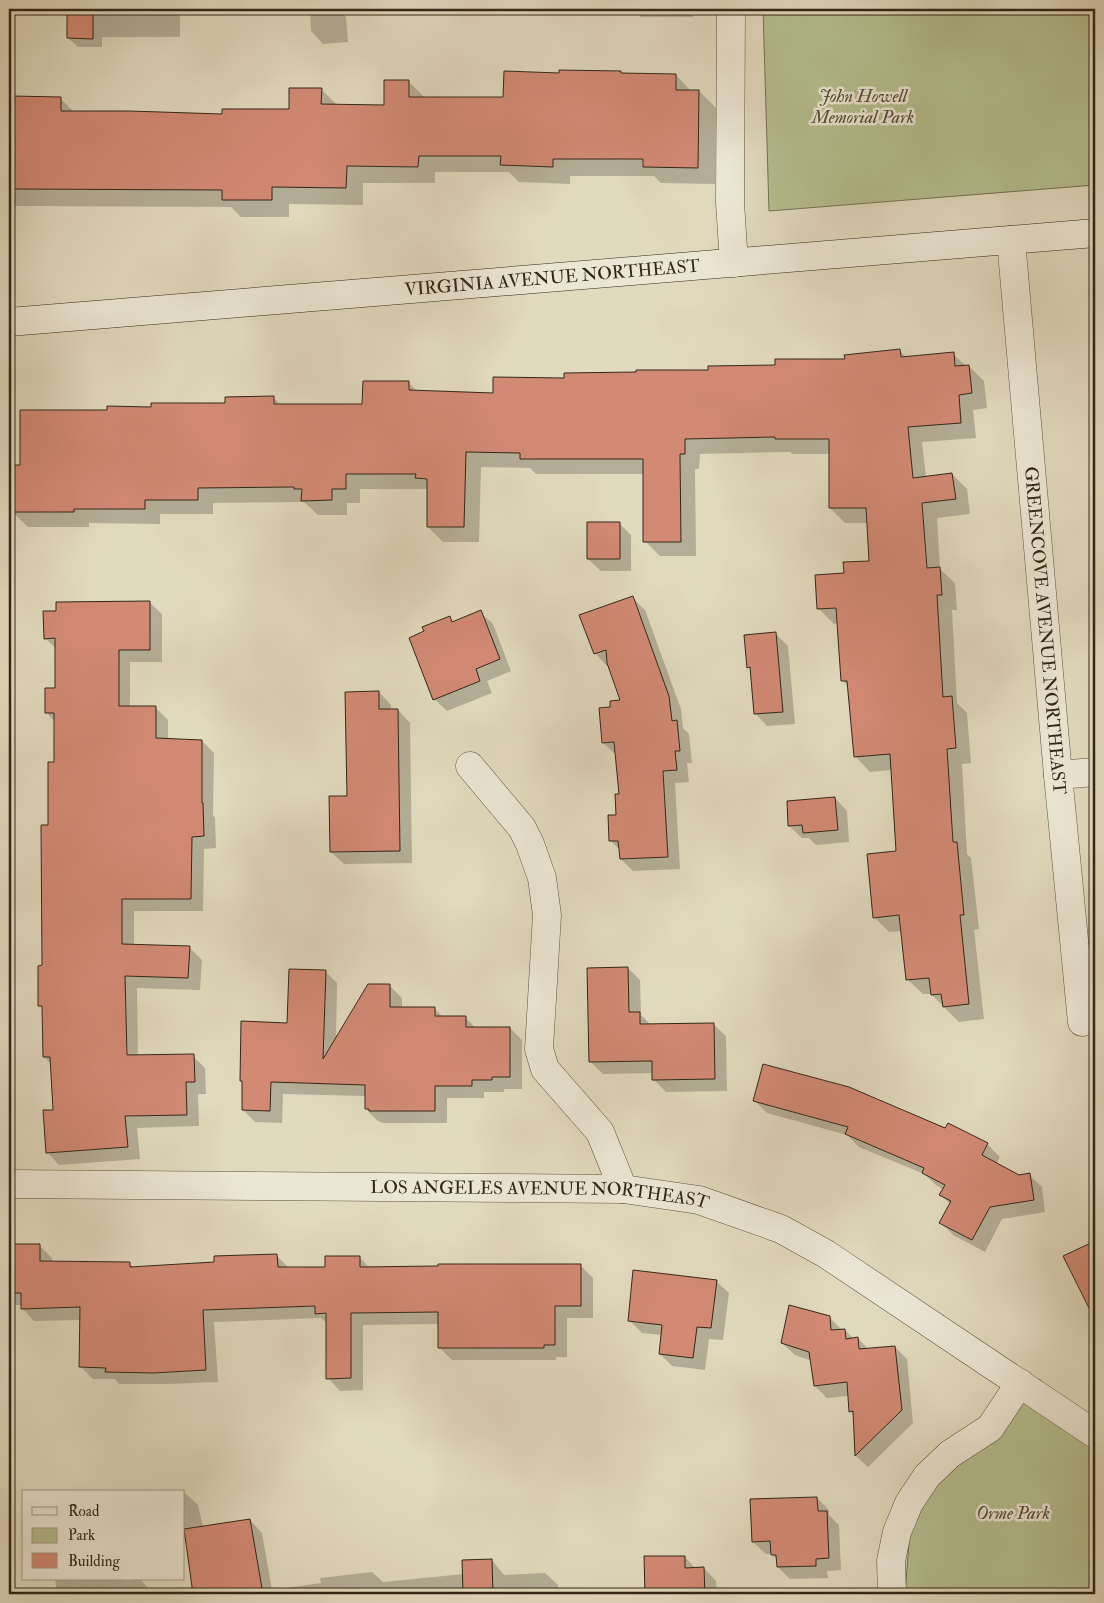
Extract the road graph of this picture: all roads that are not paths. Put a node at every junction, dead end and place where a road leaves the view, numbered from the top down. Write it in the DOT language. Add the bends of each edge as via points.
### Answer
graph roads {
  1 [pos="731,9"];
  2 [pos="1095,232"];
  3 [pos="1011,240"];
  4 [pos="734,262"];
  5 [pos="9,322"];
  6 [pos="470,766"];
  7 [pos="1095,772"];
  8 [pos="1058,775"];
  9 [pos="1082,1022"];
  10 [pos="9,1184"];
  11 [pos="622,1189"];
  12 [pos="1020,1383"];
  13 [pos="1095,1434"];
  14 [pos="892,1594"];
  1 -- 4 [label="street" via="730,203"];
  2 -- 3 [label="street, VIRGINIA AVENUE NORTHEAST"];
  3 -- 4 [label="street, VIRGINIA AVENUE NORTHEAST"];
  3 -- 8 [label="street, GREENCOVE AVENUE NORTHEAST"];
  4 -- 5 [label="street, VIRGINIA AVENUE NORTHEAST"];
  6 -- 11 [label="street" via="522,828 542,878 547,915 539,1049 545,1069 600,1132"];
  7 -- 8 [label="street"];
  8 -- 9 [label="street, GREENCOVE AVENUE NORTHEAST"];
  10 -- 11 [label="street, LOS ANGELES AVENUE NORTHEAST"];
  11 -- 12 [label="street, LOS ANGELES AVENUE NORTHEAST" via="699,1200 781,1229 826,1254"];
  12 -- 13 [label="street, LOS ANGELES AVENUE NORTHEAST"];
  12 -- 14 [label="street" via="990,1428 950,1454 927,1476 909,1503 897,1532 891,1561"];
}
